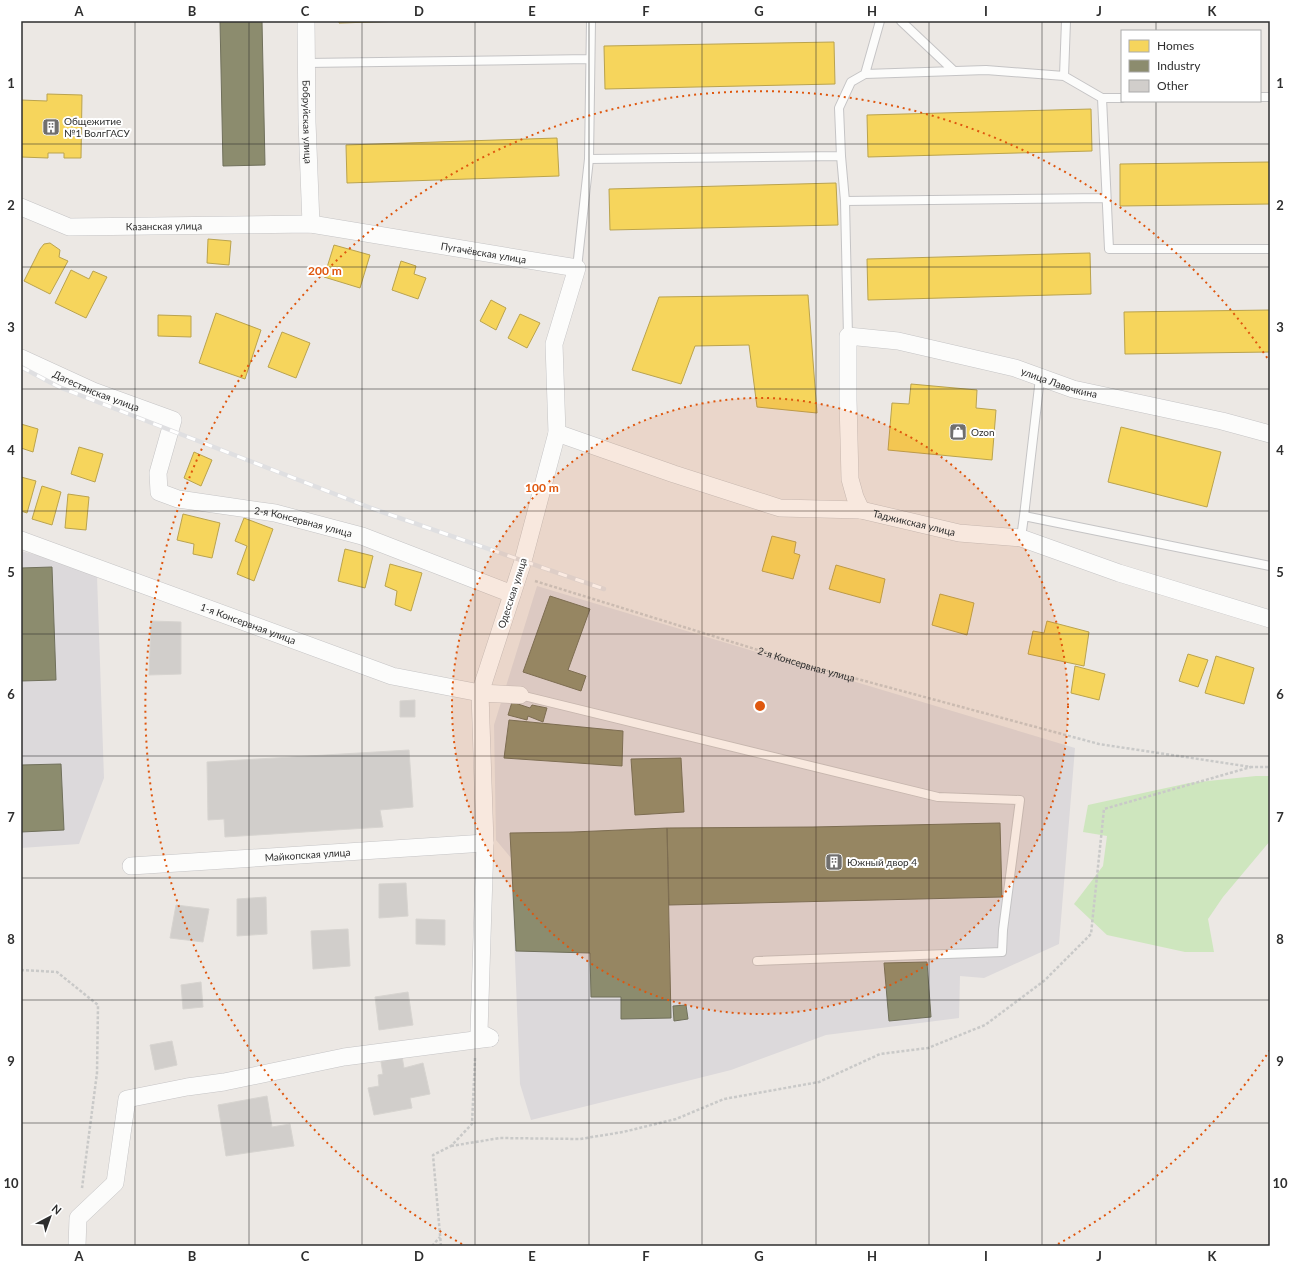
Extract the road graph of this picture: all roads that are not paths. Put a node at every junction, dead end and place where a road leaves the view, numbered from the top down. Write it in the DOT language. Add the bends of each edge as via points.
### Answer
graph roads {
  1 [pos="306,21"];
  2 [pos="591,21"];
  3 [pos="880,21"];
  4 [pos="901,21"];
  5 [pos="1066,21"];
  6 [pos="590,59"];
  7 [pos="306,63"];
  8 [pos="954,71"];
  9 [pos="865,74"];
  10 [pos="1064,76"];
  11 [pos="1102,98"];
  12 [pos="1121,98"];
  13 [pos="841,156"];
  14 [pos="589,159"];
  15 [pos="1106,198"];
  16 [pos="845,201"];
  17 [pos="21,207"];
  18 [pos="311,224"];
  19 [pos="1270,249"];
  20 [pos="577,268"];
  21 [pos="848,336"];
  22 [pos="21,358"];
  23 [pos="1040,378"];
  24 [pos="173,420"];
  25 [pos="557,433"];
  26 [pos="1270,434"];
  27 [pos="861,510"];
  28 [pos="1024,516"];
  29 [pos="1021,538"];
  30 [pos="21,540"];
  31 [pos="1270,566"];
  32 [pos="512,594"];
  33 [pos="1270,619"];
  34 [pos="480,693"];
  35 [pos="520,695"];
  36 [pos="485,843"];
  37 [pos="131,866"];
  38 [pos="757,961"];
  39 [pos="77,1246"];
  1 -- 7 [label="street, Бобруйская улица"];
  2 -- 6 [label="lane"];
  3 -- 9 [label="lane"];
  4 -- 8 [label="lane"];
  5 -- 10 [label="lane"];
  6 -- 7 [label="lane"];
  6 -- 14 [label="lane"];
  7 -- 18 [label="street, Бобруйская улица"];
  8 -- 9 [label="lane"];
  8 -- 10 [label="lane" via="986,70"];
  9 -- 13 [label="lane" via="851,82 839,108"];
  10 -- 11 [label="lane"];
  11 -- 12 [label="lane"];
  11 -- 15 [label="lane"];
  13 -- 14 [label="lane"];
  13 -- 16 [label="lane"];
  14 -- 20 [label="lane"];
  15 -- 16 [label="lane"];
  15 -- 19 [label="lane" via="1109,249"];
  16 -- 21 [label="lane"];
  17 -- 18 [label="street, Казанская улица" via="69,227"];
  18 -- 20 [label="street, Пугачёвская улица"];
  20 -- 25 [label="street, Одесская улица" via="554,344"];
  21 -- 23 [label="street, улица Лавочкина" via="898,341 1014,368"];
  21 -- 27 [label="street" via="850,479"];
  22 -- 24 [label="street, Дагестанская улица" via="93,391"];
  23 -- 26 [label="street, улица Лавочкина" via="1073,389 1222,420"];
  23 -- 28 [label="lane"];
  24 -- 32 [label="street, 2-я Консервная улица" via="158,473 160,492 178,499 275,513 362,536"];
  25 -- 27 [label="street, Таджикская улица" via="780,508"];
  25 -- 32 [label="street, Одесская улица"];
  27 -- 29 [label="street, Таджикская улица" via="960,533"];
  28 -- 29 [label="lane"];
  28 -- 31 [label="lane"];
  29 -- 33 [label="street, Таджикская улица" via="1119,573"];
  30 -- 34 [label="street, 1-я Консервная улица" via="392,676"];
  32 -- 34 [label="street, Одесская улица"];
  34 -- 35 [label="street, 1-я Консервная улица"];
  34 -- 36 [label="street, Одесская улица"];
  35 -- 38 [label="lane" via="938,797 1020,800 1002,952"];
  36 -- 37 [label="street, Майкопская улица"];
  36 -- 39 [label="street, Одесская улица" via="479,1032 490,1038 344,1057 127,1099 115,1183 78,1218"];
}
